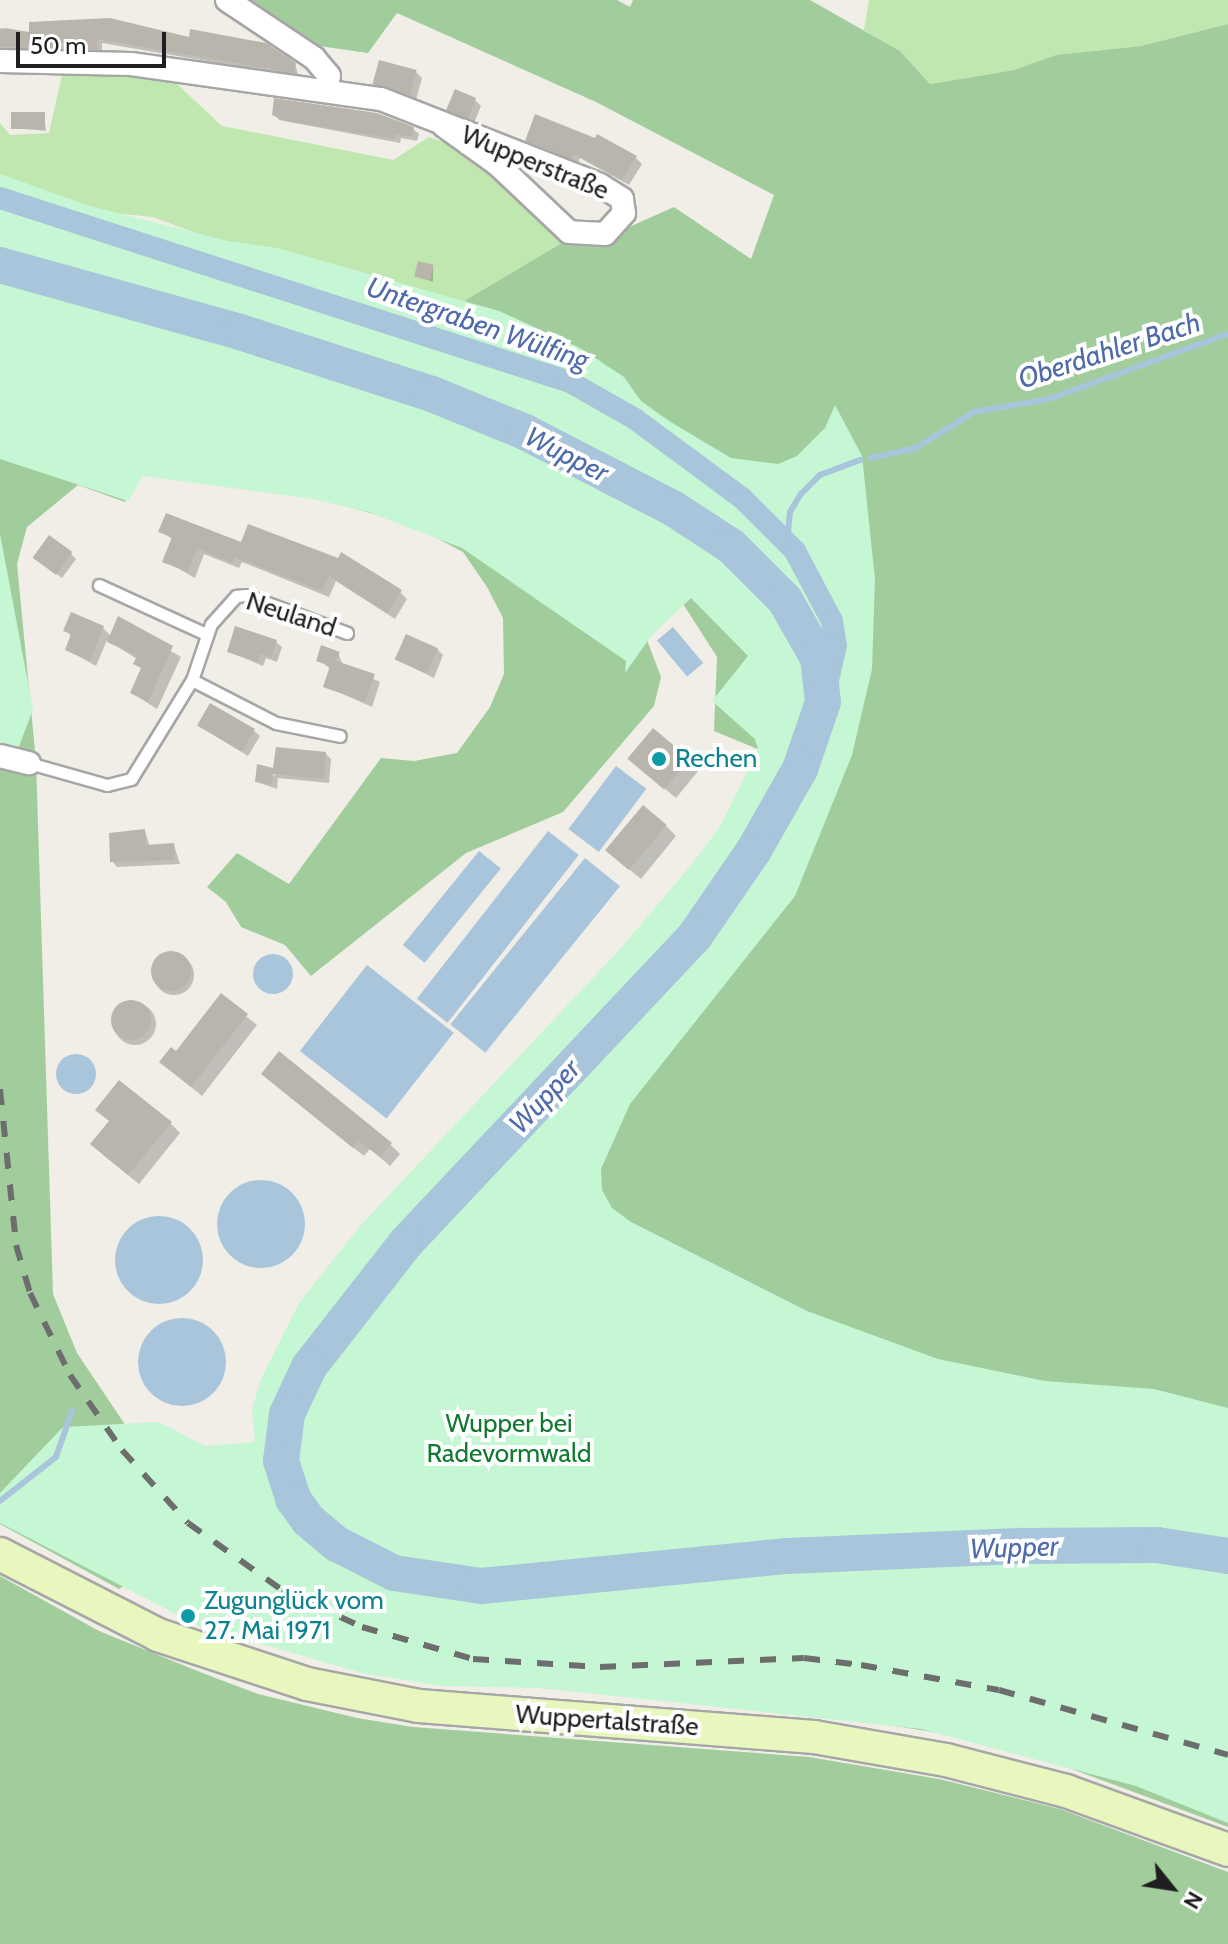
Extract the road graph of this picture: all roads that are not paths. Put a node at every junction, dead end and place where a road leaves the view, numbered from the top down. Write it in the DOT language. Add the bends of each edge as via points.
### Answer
graph roads {
  1 [pos="227,0"];
  2 [pos="0,61"];
  3 [pos="326,89"];
  4 [pos="444,126"];
  5 [pos="99,585"];
  6 [pos="347,633"];
  7 [pos="206,634"];
  8 [pos="192,680"];
  9 [pos="340,736"];
  10 [pos="0,756"];
  11 [pos="29,763"];
  12 [pos="0,1554"];
  13 [pos="1228,1850"];
  1 -- 3 [label="street" via="314,58 329,76"];
  2 -- 3 [label="street, Wupperstraße" via="131,64"];
  3 -- 4 [label="street, Wupperstraße" via="404,105"];
  4 -- 4 [label="street, Wupperstraße" via="497,164 569,232 605,234 624,213 622,199 600,185"];
  5 -- 7 [label="lane"];
  6 -- 7 [label="lane, Neuland" via="243,595 224,606"];
  7 -- 8 [label="lane, Neuland"];
  8 -- 9 [label="lane" via="276,723"];
  8 -- 11 [label="lane, Neuland" via="137,771 123,785"];
  10 -- 11 [label="street, Neuland"];
  12 -- 13 [label="main road, Wuppertalstraße" via="158,1635 307,1684 419,1706 814,1737 946,1760 1066,1791"];
}
